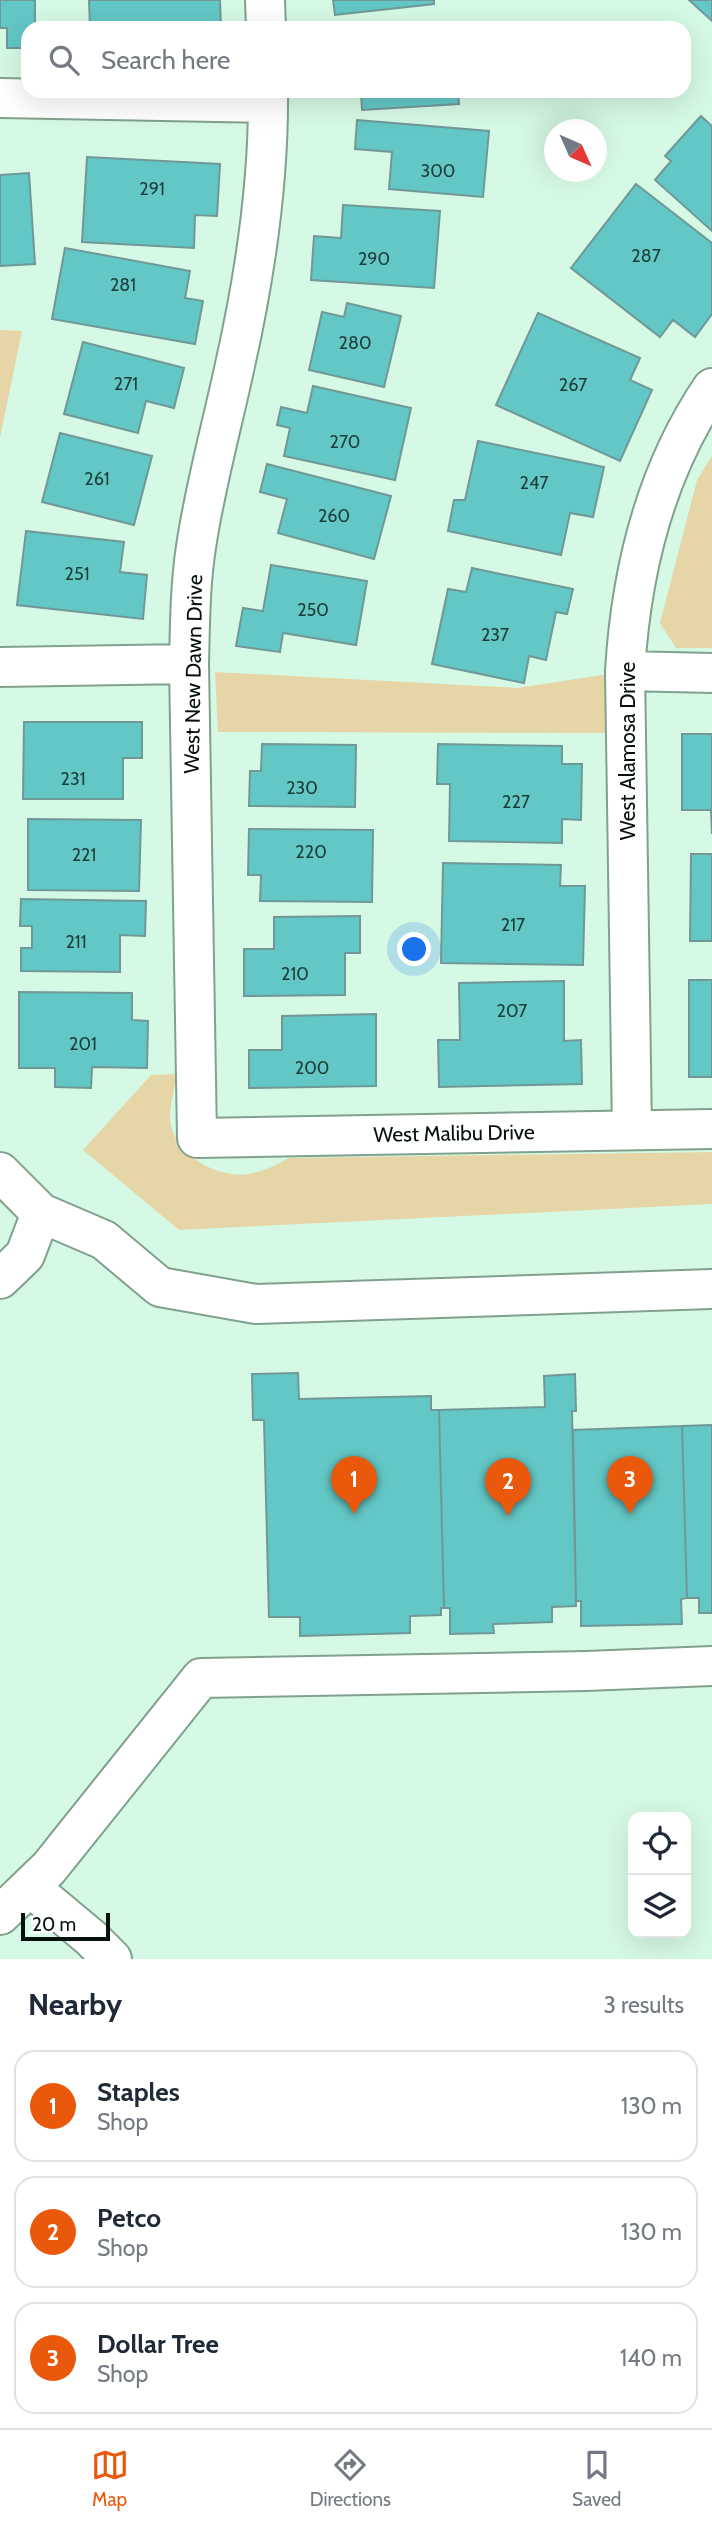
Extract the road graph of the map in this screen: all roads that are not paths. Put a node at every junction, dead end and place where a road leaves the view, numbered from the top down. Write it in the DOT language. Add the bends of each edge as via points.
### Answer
graph roads {
  1 [pos="265,0"];
  2 [pos="266,21"];
  3 [pos="0,98"];
  4 [pos="21,98"];
  5 [pos="268,98"];
  6 [pos="712,388"];
  7 [pos="189,664"];
  8 [pos="0,667"];
  9 [pos="625,671"];
  10 [pos="712,673"];
  11 [pos="712,1129"];
  12 [pos="632,1130"];
  13 [pos="197,1138"];
  14 [pos="0,1172"];
  15 [pos="41,1213"];
  16 [pos="0,1279"];
  17 [pos="712,1289"];
  18 [pos="712,1666"];
  19 [pos="30,1887"];
  20 [pos="0,1915"];
  21 [pos="112,1959"];
  1 -- 2 [label="street"];
  3 -- 4 [label="street"];
  5 -- 7 [label="street, West New Dawn Drive" via="252,277 196,548"];
  6 -- 9 [label="street, West Alamosa Drive" via="682,441 647,530 630,612"];
  7 -- 8 [label="street"];
  7 -- 13 [label="street, West New Dawn Drive"];
  9 -- 10 [label="street"];
  9 -- 12 [label="street, West Alamosa Drive"];
  11 -- 12 [label="street, West Malibu Drive"];
  12 -- 13 [label="street, West Malibu Drive"];
  14 -- 15 [label="street"];
  15 -- 16 [label="street" via="25,1255"];
  15 -- 17 [label="street" via="104,1240 160,1287 256,1304"];
  18 -- 19 [label="street" via="201,1678"];
  19 -- 20 [label="street"];
  19 -- 21 [label="street"];
}
